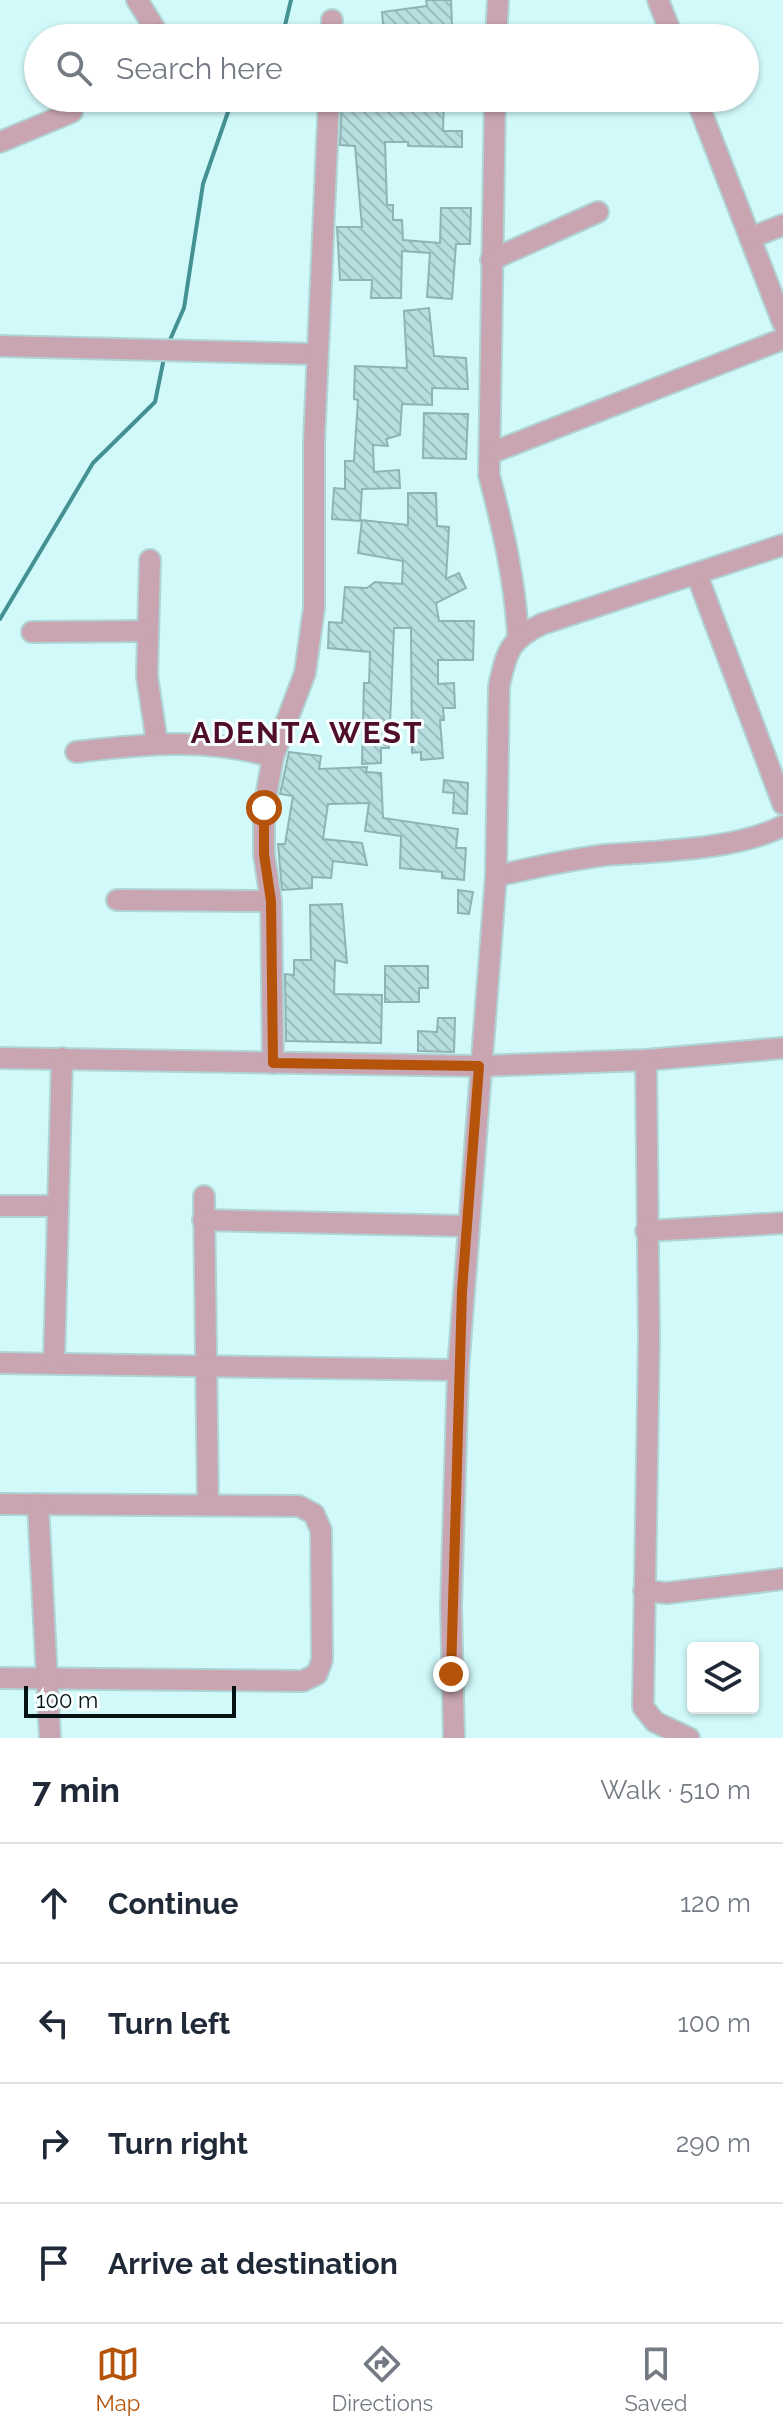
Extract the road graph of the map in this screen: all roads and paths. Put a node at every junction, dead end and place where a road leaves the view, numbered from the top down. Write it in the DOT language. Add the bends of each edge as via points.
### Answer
graph roads {
  1 [pos="137,0"];
  2 [pos="498,0"];
  3 [pos="658,0"];
  4 [pos="152,24"];
  5 [pos="497,24"];
  6 [pos="667,24"];
  7 [pos="72,112"];
  8 [pos="328,112"];
  9 [pos="495,112"];
  10 [pos="701,112"];
  11 [pos="0,142"];
  12 [pos="598,212"];
  13 [pos="783,225"];
  14 [pos="750,238"];
  15 [pos="491,260"];
  16 [pos="783,323"];
  17 [pos="783,339"];
  18 [pos="0,346"];
  19 [pos="317,354"];
  20 [pos="491,453"];
  21 [pos="783,545"];
  22 [pos="150,560"];
  23 [pos="697,575"];
  24 [pos="146,631"];
  25 [pos="32,632"];
  26 [pos="518,636"];
  27 [pos="157,743"];
  28 [pos="76,752"];
  29 [pos="273,757"];
  30 [pos="783,804"];
  31 [pos="783,826"];
  32 [pos="496,876"];
  33 [pos="117,900"];
  34 [pos="271,901"];
  35 [pos="783,1048"];
  36 [pos="0,1058"];
  37 [pos="62,1058"];
  38 [pos="646,1060"];
  39 [pos="273,1063"];
  40 [pos="479,1066"];
  41 [pos="204,1196"];
  42 [pos="0,1206"];
  43 [pos="58,1206"];
  44 [pos="203,1220"];
  45 [pos="783,1223"];
  46 [pos="467,1226"];
  47 [pos="646,1231"];
  48 [pos="0,1363"];
  49 [pos="54,1363"];
  50 [pos="208,1364"];
  51 [pos="458,1370"];
  52 [pos="0,1504"];
  53 [pos="38,1504"];
  54 [pos="208,1505"];
  55 [pos="783,1579"];
  56 [pos="644,1591"];
  57 [pos="0,1678"];
  58 [pos="45,1679"];
  59 [pos="50,1738"];
  60 [pos="454,1738"];
  61 [pos="689,1738"];
  1 -- 4 [label="street"];
  2 -- 5 [label="street"];
  3 -- 6 [label="street"];
  7 -- 11 [label="street"];
  8 -- 19 [label="street"];
  9 -- 15 [label="street"];
  10 -- 14 [label="street"];
  12 -- 15 [label="street"];
  13 -- 14 [label="street"];
  14 -- 16 [label="street"];
  15 -- 20 [label="street"];
  17 -- 20 [label="street"];
  18 -- 19 [label="street"];
  19 -- 29 [label="street" via="314,608 305,673"];
  20 -- 26 [label="street" via="489,475 510,558"];
  21 -- 23 [label="street"];
  22 -- 24 [label="street"];
  23 -- 26 [label="street"];
  23 -- 30 [label="street"];
  24 -- 25 [label="street"];
  24 -- 27 [label="street"];
  26 -- 32 [label="street" via="506,655 499,686"];
  27 -- 28 [label="street"];
  27 -- 29 [label="street" via="239,747"];
  29 -- 34 [label="street" via="264,808"];
  31 -- 32 [label="street" via="764,835"];
  32 -- 40 [label="street"];
  33 -- 34 [label="street"];
  34 -- 39 [label="street"];
  35 -- 38 [label="street"];
  36 -- 37 [label="street"];
  37 -- 39 [label="street"];
  37 -- 43 [label="street"];
  38 -- 40 [label="street"];
  38 -- 47 [label="street"];
  39 -- 40 [label="street"];
  40 -- 46 [label="street"];
  41 -- 44 [label="street"];
  42 -- 43 [label="street"];
  43 -- 49 [label="street"];
  44 -- 46 [label="street"];
  44 -- 50 [label="street"];
  45 -- 47 [label="street"];
  46 -- 51 [label="street"];
  47 -- 56 [label="street"];
  48 -- 49 [label="street"];
  49 -- 50 [label="street"];
  50 -- 51 [label="street"];
  50 -- 54 [label="street"];
  51 -- 60 [label="street" via="451,1606"];
  52 -- 53 [label="street"];
  53 -- 54 [label="street"];
  53 -- 58 [label="street"];
  54 -- 58 [label="street" via="299,1506 314,1514 321,1530 322,1660 317,1674 303,1681"];
  55 -- 56 [label="street"];
  56 -- 61 [label="street" via="643,1707 655,1722"];
  57 -- 58 [label="street"];
  58 -- 59 [label="street"];
}
